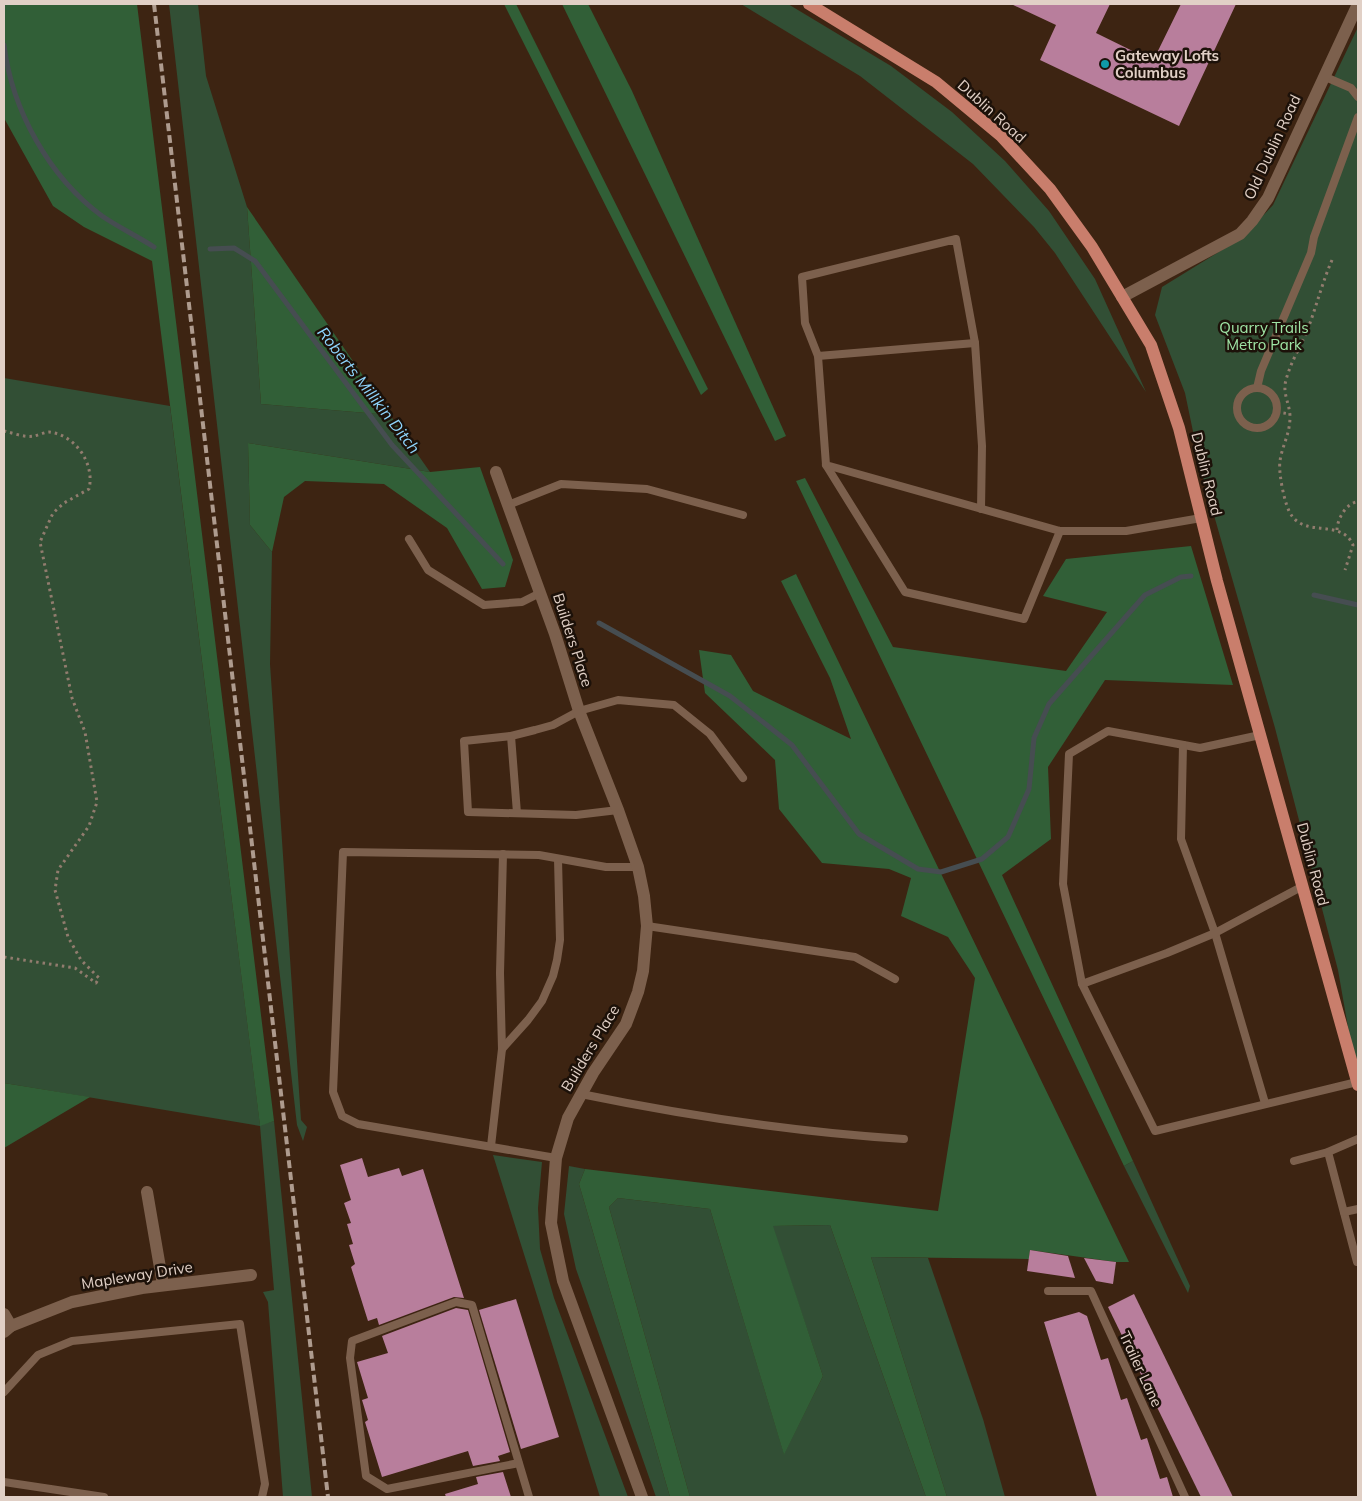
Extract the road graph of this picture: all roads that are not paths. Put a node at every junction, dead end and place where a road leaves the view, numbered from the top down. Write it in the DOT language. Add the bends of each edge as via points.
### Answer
graph roads {
  1 [pos="809,4"];
  2 [pos="1358,4"];
  3 [pos="1323,76"];
  4 [pos="1358,97"];
  5 [pos="1358,117"];
  6 [pos="1122,297"];
  7 [pos="975,343"];
  8 [pos="818,356"];
  9 [pos="1257,388"];
  10 [pos="826,465"];
  11 [pos="496,472"];
  12 [pos="508,504"];
  13 [pos="981,509"];
  14 [pos="743,515"];
  15 [pos="1201,518"];
  16 [pos="1060,531"];
  17 [pos="409,539"];
  18 [pos="540,593"];
  19 [pos="579,711"];
  20 [pos="1260,735"];
  21 [pos="511,736"];
  22 [pos="1183,745"];
  23 [pos="743,778"];
  24 [pos="618,810"];
  25 [pos="517,813"];
  26 [pos="503,854"];
  27 [pos="558,859"];
  28 [pos="638,867"];
  29 [pos="1303,886"];
  30 [pos="647,926"];
  31 [pos="1215,933"];
  32 [pos="895,979"];
  33 [pos="1082,984"];
  34 [pos="502,1049"];
  35 [pos="1358,1084"];
  36 [pos="581,1094"];
  37 [pos="1265,1103"];
  38 [pos="904,1139"];
  39 [pos="1358,1139"];
  40 [pos="491,1146"];
  41 [pos="1328,1152"];
  42 [pos="556,1158"];
  43 [pos="1294,1161"];
  44 [pos="147,1192"];
  45 [pos="1358,1209"];
  46 [pos="1344,1212"];
  47 [pos="1357,1262"];
  48 [pos="251,1276"];
  49 [pos="163,1285"];
  50 [pos="1048,1291"];
  51 [pos="4,1314"];
  52 [pos="7,1329"];
  53 [pos="4,1392"];
  54 [pos="519,1463"];
  55 [pos="4,1482"];
  56 [pos="104,1497"];
  57 [pos="262,1497"];
  58 [pos="529,1497"];
  59 [pos="642,1497"];
  60 [pos="1185,1497"];
  1 -- 6 [label="main road, Dublin Road" via="936,82 1001,136 1050,189 1092,247"];
  2 -- 3 [label="street, Old Dublin Road"];
  3 -- 4 [label="lane" via="1350,88"];
  3 -- 6 [label="street, Old Dublin Road" via="1268,198 1247,227 1240,234"];
  5 -- 9 [label="lane" via="1314,236 1311,253 1261,371"];
  6 -- 15 [label="main road, Dublin Road" via="1151,345 1179,428"];
  7 -- 8 [label="lane"];
  7 -- 8 [label="lane" via="956,239 802,277 805,323"];
  7 -- 13 [label="lane" via="982,446"];
  8 -- 10 [label="lane"];
  9 -- 9 [label="lane" via="1270,392 1277,412 1264,427 1257,428 1244,423 1238,412 1240,398"];
  10 -- 13 [label="lane"];
  10 -- 16 [label="lane" via="905,592 1024,619"];
  11 -- 12 [label="street, Builders Place"];
  12 -- 14 [label="lane" via="561,484 647,489"];
  12 -- 18 [label="street, Builders Place"];
  13 -- 16 [label="lane"];
  15 -- 16 [label="lane" via="1126,531"];
  15 -- 20 [label="main road, Dublin Road"];
  17 -- 18 [label="lane" via="428,570 484,605 522,602"];
  18 -- 19 [label="street, Builders Place"];
  19 -- 21 [label="lane" via="553,725"];
  19 -- 23 [label="lane" via="618,700 674,705 710,734"];
  19 -- 24 [label="street, Builders Place"];
  20 -- 22 [label="lane" via="1200,748"];
  20 -- 29 [label="main road, Dublin Road"];
  21 -- 25 [label="lane"];
  21 -- 25 [label="lane" via="464,740 468,812"];
  22 -- 31 [label="lane" via="1181,839"];
  22 -- 33 [label="lane" via="1108,731 1069,754 1063,884"];
  24 -- 25 [label="lane" via="576,815"];
  24 -- 28 [label="street, Builders Place"];
  26 -- 27 [label="lane"];
  26 -- 34 [label="lane"];
  26 -- 40 [label="lane" via="343,852 333,1092 342,1116 358,1124"];
  27 -- 28 [label="lane" via="606,867"];
  27 -- 34 [label="lane" via="560,940 553,976 542,1001"];
  28 -- 30 [label="street, Builders Place"];
  29 -- 31 [label="lane"];
  29 -- 35 [label="main road, Dublin Road"];
  30 -- 32 [label="lane" via="855,957"];
  30 -- 36 [label="street, Builders Place" via="643,971 631,1014"];
  31 -- 33 [label="lane"];
  31 -- 37 [label="lane"];
  33 -- 37 [label="lane" via="1155,1131"];
  34 -- 40 [label="lane"];
  35 -- 37 [label="lane"];
  36 -- 38 [label="lane" via="752,1125"];
  36 -- 42 [label="street, Builders Place" via="568,1118"];
  39 -- 41 [label="lane"];
  40 -- 42 [label="lane"];
  41 -- 43 [label="lane"];
  41 -- 46 [label="lane"];
  42 -- 59 [label="street, Builders Place" via="551,1223 563,1281"];
  44 -- 49 [label="street"];
  45 -- 46 [label="lane"];
  46 -- 47 [label="lane"];
  48 -- 49 [label="street, Mapleway Drive"];
  49 -- 52 [label="street, Mapleway Drive" via="72,1302"];
  50 -- 60 [label="lane, Trailer Lane" via="1091,1291"];
  51 -- 52 [label="street"];
  53 -- 57 [label="lane" via="38,1355 72,1341 240,1324 265,1484"];
  54 -- 54 [label="lane" via="472,1305 456,1302 352,1341 350,1358 366,1476 376,1484 388,1489"];
  54 -- 58 [label="lane"];
  55 -- 56 [label="lane"];
}
